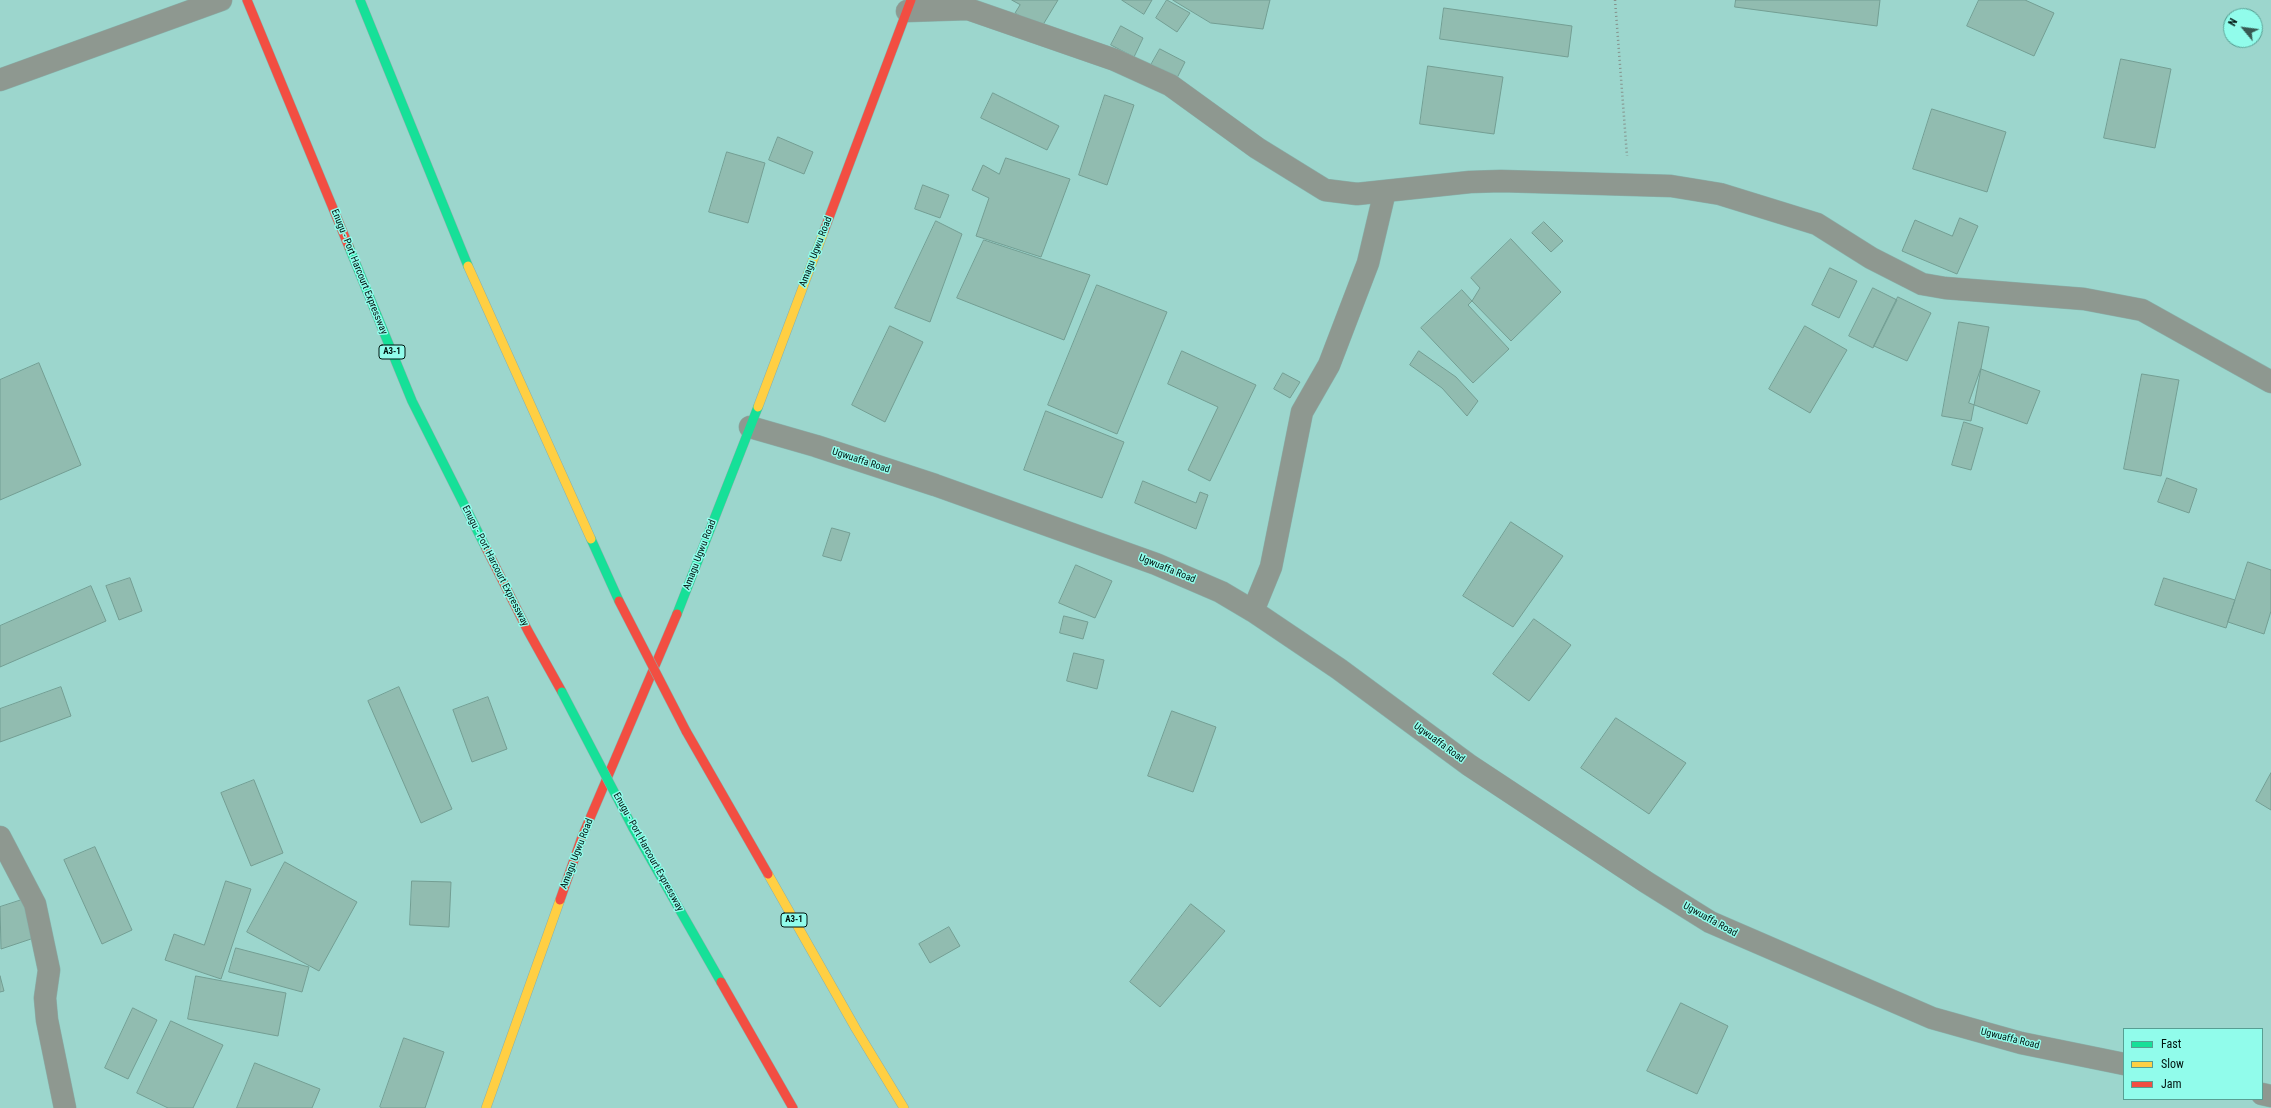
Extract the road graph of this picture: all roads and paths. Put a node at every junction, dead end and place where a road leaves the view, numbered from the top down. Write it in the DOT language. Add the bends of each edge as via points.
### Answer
graph roads {
  1 [pos="221,0"];
  2 [pos="247,0"];
  3 [pos="360,0"];
  4 [pos="1615,0"];
  5 [pos="909,6"];
  6 [pos="0,80"];
  7 [pos="1629,185"];
  8 [pos="1385,191"];
  9 [pos="2271,382"];
  10 [pos="750,427"];
  11 [pos="1253,611"];
  12 [pos="0,838"];
  13 [pos="2123,1064"];
  14 [pos="65,1108"];
  15 [pos="486,1108"];
  16 [pos="794,1108"];
  17 [pos="904,1108"];
  1 -- 6 [label="street"];
  2 -- 16 [label="main road, Enugu - Port Harcourt Expressway / A3-1, bridge" via="412,401 528,631 633,828"];
  3 -- 17 [label="main road, A3-1, bridge" via="483,304 620,601 686,732"];
  4 -- 7 [label="path"];
  5 -- 8 [label="street" via="968,9 1116,60 1170,85 1258,148 1325,190 1357,194"];
  5 -- 10 [label="main road, Amagu Ugwu Road"];
  7 -- 8 [label="street" via="1470,182"];
  7 -- 9 [label="street" via="1671,186 1720,194 1817,224 1871,258 1922,284 2084,299 2142,310"];
  8 -- 11 [label="street" via="1368,264 1329,365 1302,412 1272,567"];
  10 -- 11 [label="street, Ugwuaffa Road" via="927,483 1156,564 1221,592"];
  10 -- 15 [label="main road, Amagu Ugwu Road" via="671,628 582,837"];
  11 -- 13 [label="street, Ugwuaffa Road" via="1339,669 1469,765 1710,922 1932,1018 2021,1043"];
  12 -- 14 [label="street" via="36,904 49,970 45,998 47,1020"];
}
